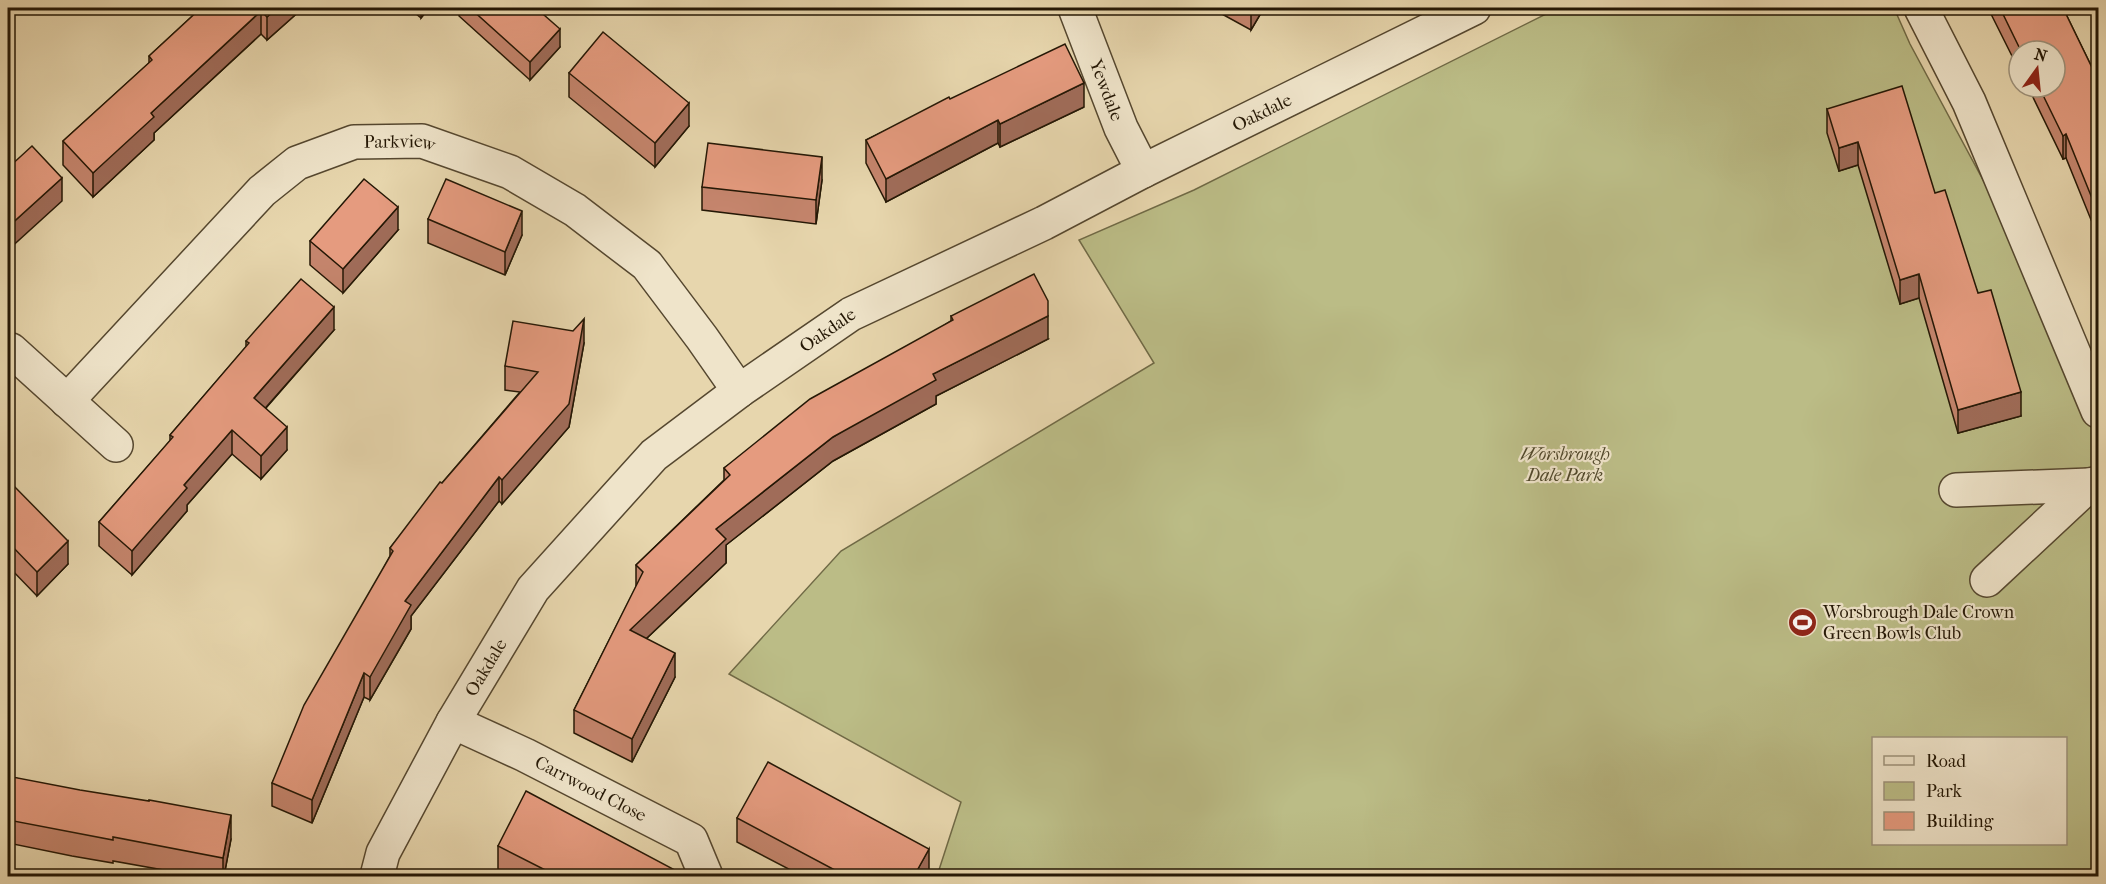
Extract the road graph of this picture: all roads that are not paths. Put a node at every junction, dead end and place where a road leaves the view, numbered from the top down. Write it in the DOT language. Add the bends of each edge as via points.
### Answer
graph roads {
  1 [pos="1075,8"];
  2 [pos="1474,8"];
  3 [pos="1921,8"];
  4 [pos="1143,171"];
  5 [pos="10,350"];
  6 [pos="740,391"];
  7 [pos="67,401"];
  8 [pos="2098,411"];
  9 [pos="116,445"];
  10 [pos="2094,484"];
  11 [pos="1956,490"];
  12 [pos="1987,580"];
  13 [pos="453,722"];
  14 [pos="377,876"];
  15 [pos="706,876"];
  1 -- 4 [label="street, Yewdale" via="1120,128"];
  2 -- 4 [label="street, Oakdale"];
  3 -- 8 [label="street" via="1969,102"];
  4 -- 6 [label="street, Oakdale" via="1044,223 851,314"];
  5 -- 7 [label="street"];
  6 -- 7 [label="street, Parkview" via="646,265 575,210 510,172 422,141 354,142 297,163 262,191"];
  6 -- 13 [label="street, Oakdale" via="654,455 532,589"];
  7 -- 9 [label="street"];
  10 -- 11 [label="street"];
  10 -- 12 [label="street"];
  13 -- 14 [label="street, Oakdale" via="383,853"];
  13 -- 15 [label="street, Carrwood Close" via="691,840"];
}
